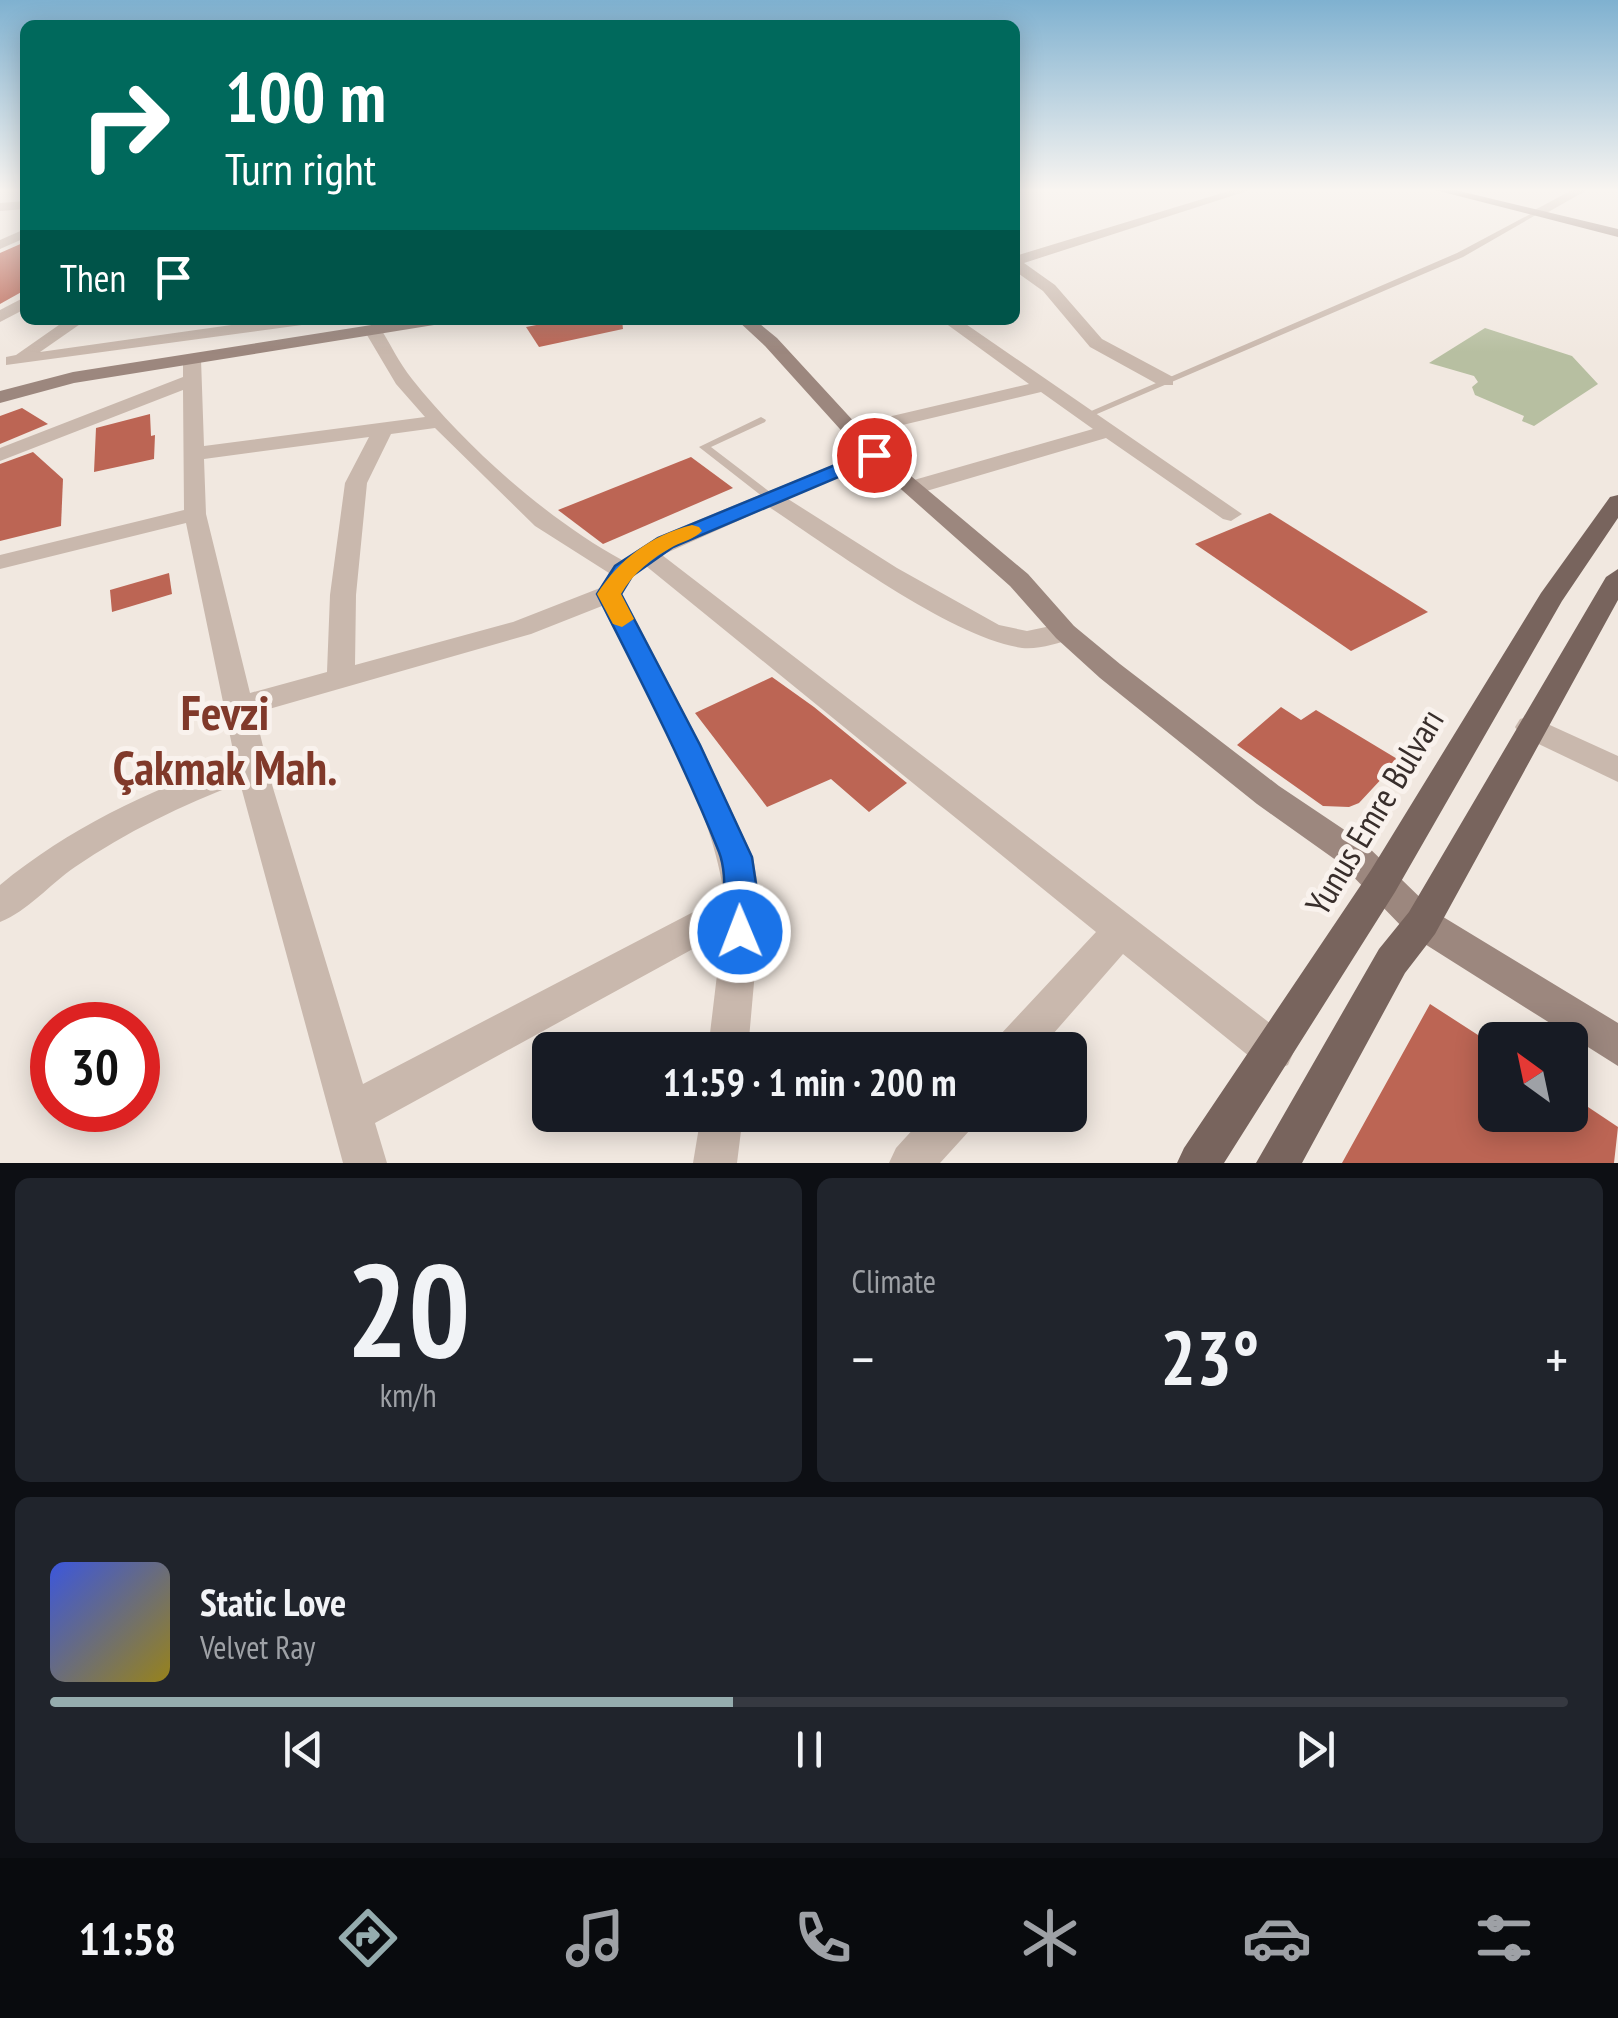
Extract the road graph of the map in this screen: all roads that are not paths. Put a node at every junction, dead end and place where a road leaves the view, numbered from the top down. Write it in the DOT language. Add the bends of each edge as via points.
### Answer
graph roads {
  1 [pos="1071,244"];
  2 [pos="1479,244"];
  3 [pos="1020,260"];
  4 [pos="1020,266"];
  5 [pos="72,325"];
  6 [pos="238,325"];
  7 [pos="368,325"];
  8 [pos="750,325"];
  9 [pos="956,325"];
  10 [pos="191,370"];
  11 [pos="6,377"];
  12 [pos="1166,382"];
  13 [pos="1043,385"];
  14 [pos="1088,415"];
  15 [pos="761,420"];
  16 [pos="440,421"];
  17 [pos="383,428"];
  18 [pos="1110,430"];
  19 [pos="852,431"];
  20 [pos="193,454"];
  21 [pos="874,455"];
  22 [pos="0,456"];
  23 [pos="915,487"];
  24 [pos="771,498"];
  25 [pos="1618,502"];
  26 [pos="195,514"];
  27 [pos="1230,514"];
  28 [pos="0,562"];
  29 [pos="626,573"];
  30 [pos="1618,578"];
  31 [pos="1066,632"];
  32 [pos="341,679"];
  33 [pos="239,707"];
  34 [pos="1530,727"];
  35 [pos="252,766"];
  36 [pos="1618,770"];
  37 [pos="1382,881"];
  38 [pos="743,904"];
  39 [pos="0,906"];
  40 [pos="1422,923"];
  41 [pos="1121,930"];
  42 [pos="730,1032"];
  43 [pos="1029,1032"];
  44 [pos="1618,1046"];
  45 [pos="1274,1051"];
  46 [pos="351,1113"];
  47 [pos="720,1132"];
  48 [pos="939,1132"];
  49 [pos="365,1163"];
  50 [pos="715,1163"];
  51 [pos="911,1163"];
  52 [pos="1199,1163"];
  53 [pos="1278,1163"];
  1 -- 3 [label="street"];
  2 -- 12 [label="lane"];
  4 -- 12 [label="street" via="1096,343"];
  5 -- 11 [label="street"];
  6 -- 11 [label="street" via="149,332"];
  7 -- 10 [label="main road"];
  7 -- 11 [label="main road" via="74,362"];
  7 -- 16 [label="street"];
  8 -- 19 [label="main road"];
  9 -- 13 [label="street"];
  10 -- 11 [label="main road"];
  10 -- 20 [label="street"];
  10 -- 22 [label="street"];
  12 -- 14 [label="lane"];
  13 -- 14 [label="street"];
  13 -- 19 [label="street"];
  14 -- 18 [label="street"];
  15 -- 24 [label="lane" via="704,447"];
  16 -- 17 [label="street"];
  16 -- 29 [label="street" via="543,520"];
  17 -- 20 [label="street"];
  17 -- 32 [label="street" via="356,483"];
  18 -- 23 [label="street"];
  18 -- 27 [label="street"];
  19 -- 21 [label="main road"];
  20 -- 26 [label="street"];
  21 -- 23 [label="main road"];
  21 -- 24 [label="street"];
  23 -- 31 [label="main road"];
  24 -- 29 [label="street" via="666,542"];
  24 -- 31 [label="street" via="991,632 1027,640"];
  25 -- 37 [label="main road, Yunus Emre Bulvarı" via="1550,599"];
  26 -- 28 [label="street"];
  26 -- 33 [label="street"];
  29 -- 32 [label="street" via="522,628"];
  29 -- 38 [label="street" via="686,745 736,857"];
  29 -- 41 [label="street"];
  30 -- 34 [label="main road"];
  31 -- 37 [label="main road"];
  32 -- 33 [label="street"];
  33 -- 35 [label="street"];
  34 -- 36 [label="street"];
  34 -- 40 [label="main road"];
  35 -- 39 [label="street" via="105,829"];
  35 -- 46 [label="street"];
  37 -- 40 [label="main road"];
  37 -- 45 [label="main road, Yunus Emre Bulvarı"];
  38 -- 42 [label="street"];
  38 -- 46 [label="street"];
  40 -- 44 [label="main road"];
  40 -- 53 [label="main road" via="1392,961"];
  41 -- 43 [label="street"];
  41 -- 45 [label="street"];
  45 -- 52 [label="main road, Yunus Emre Bulvarı"];
  46 -- 49 [label="street"];
  47 -- 50 [label="street"];
  48 -- 51 [label="street"];
}
